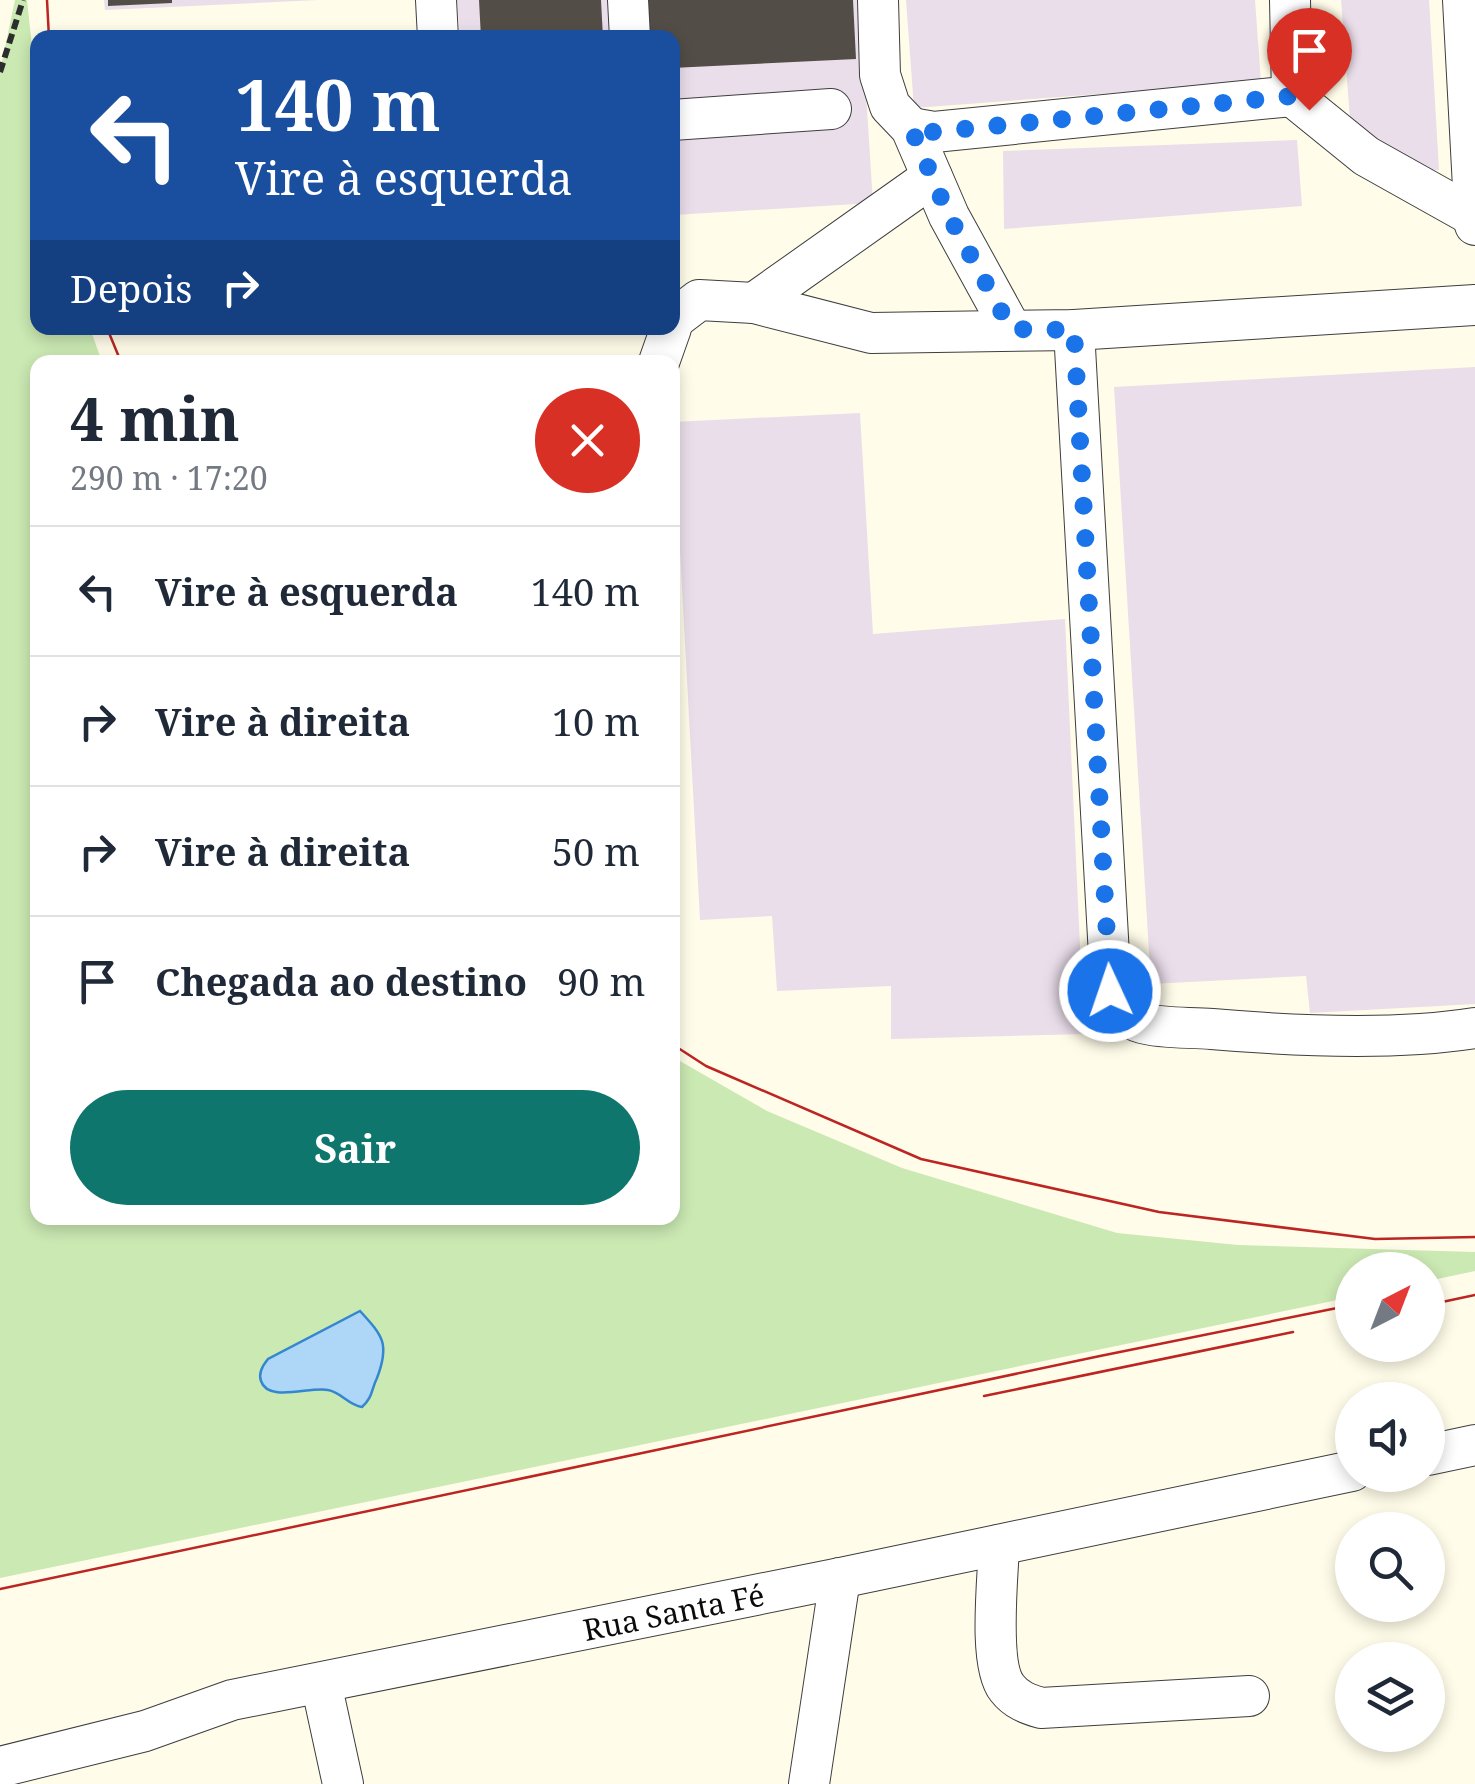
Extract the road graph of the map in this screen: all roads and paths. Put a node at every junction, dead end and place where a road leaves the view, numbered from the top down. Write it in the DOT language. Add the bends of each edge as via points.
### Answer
graph roads {
  1 [pos="22,0"];
  2 [pos="436,0"];
  3 [pos="628,0"];
  4 [pos="878,0"];
  5 [pos="1290,0"];
  6 [pos="1464,0"];
  7 [pos="438,30"];
  8 [pos="630,30"];
  9 [pos="1471,56"];
  10 [pos="0,72"];
  11 [pos="1292,96"];
  12 [pos="832,109"];
  13 [pos="680,119"];
  14 [pos="911,128"];
  15 [pos="932,177"];
  16 [pos="1474,218"];
  17 [pos="1475,225"];
  18 [pos="754,304"];
  19 [pos="1475,305"];
  20 [pos="680,314"];
  21 [pos="1011,329"];
  22 [pos="1074,330"];
  23 [pos="1475,1028"];
  24 [pos="1475,1446"];
  25 [pos="1445,1452"];
  26 [pos="1335,1475"];
  27 [pos="999,1545"];
  28 [pos="840,1578"];
  29 [pos="321,1683"];
  30 [pos="1249,1696"];
  31 [pos="0,1767"];
  32 [pos="343,1784"];
  33 [pos="810,1784"];
  1 -- 10 [label="path"];
  2 -- 7 [label="street"];
  3 -- 8 [label="street"];
  4 -- 14 [label="street" via="880,75 890,106"];
  5 -- 11 [label="street"];
  6 -- 9 [label="street"];
  9 -- 16 [label="street"];
  11 -- 14 [label="street" via="934,132"];
  11 -- 16 [label="street" via="1366,156"];
  12 -- 13 [label="street"];
  14 -- 15 [label="street"];
  15 -- 18 [label="street"];
  15 -- 21 [label="street"];
  16 -- 17 [label="street"];
  18 -- 20 [label="street" via="699,300"];
  18 -- 21 [label="street" via="871,332"];
  19 -- 22 [label="street"];
  21 -- 22 [label="street"];
  22 -- 23 [label="street" via="1110,991 1140,1023 1377,1036"];
  24 -- 25 [label="street"];
  26 -- 27 [label="street, Rua Santa Fé"];
  27 -- 28 [label="street, Rua Santa Fé"];
  27 -- 30 [label="street" via="996,1649 1000,1676 1022,1702 1041,1708"];
  28 -- 29 [label="street, Rua Santa Fé"];
  28 -- 33 [label="street"];
  29 -- 31 [label="street, Rua Santa Fé" via="232,1700"];
  29 -- 32 [label="street"];
}
